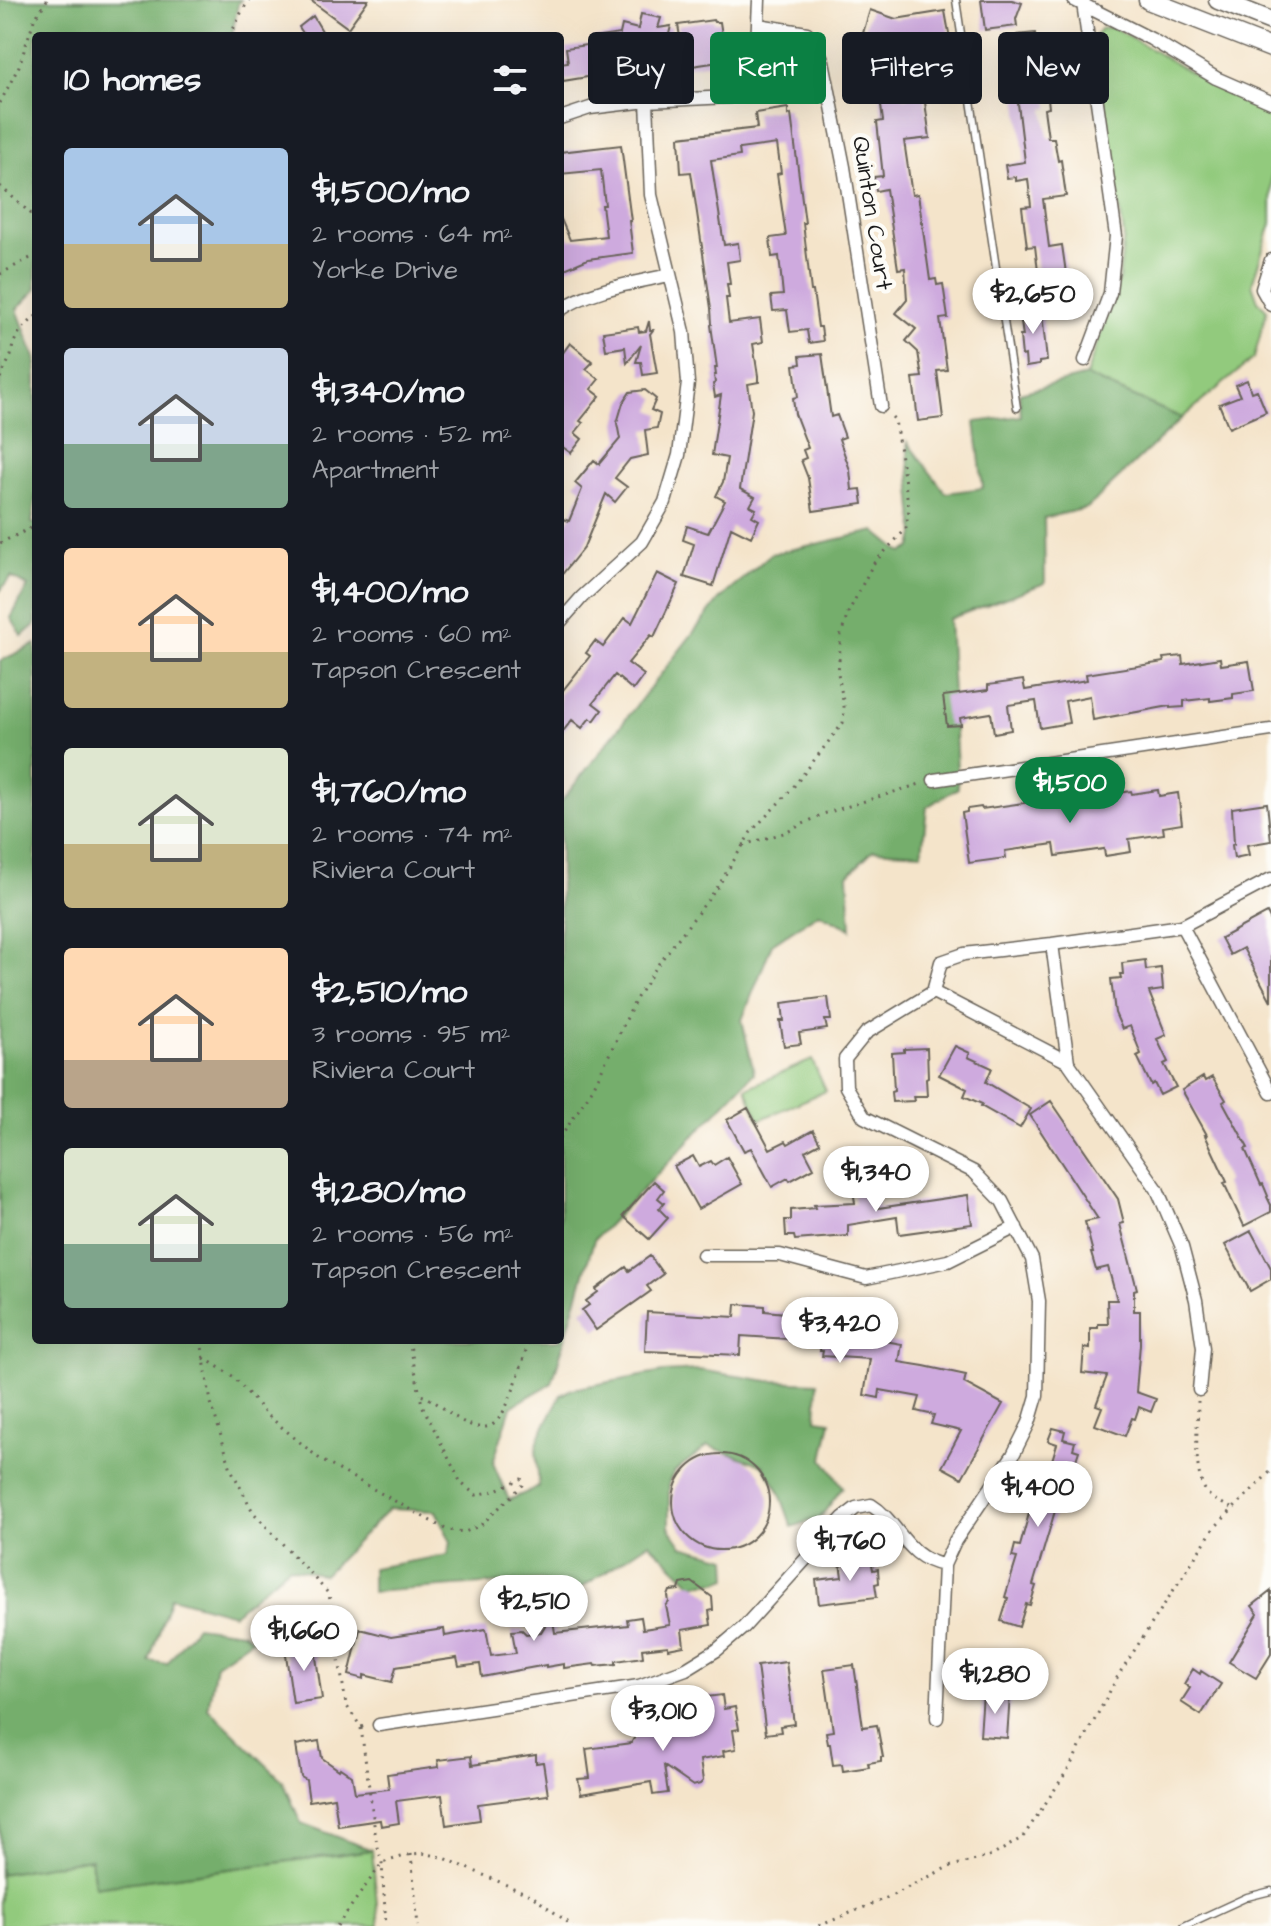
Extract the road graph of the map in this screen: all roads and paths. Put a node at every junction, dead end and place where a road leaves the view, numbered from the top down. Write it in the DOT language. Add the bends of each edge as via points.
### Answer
graph roads {
  1 [pos="44,0"];
  2 [pos="249,0"];
  3 [pos="759,0"];
  4 [pos="956,0"];
  5 [pos="1148,0"];
  6 [pos="1218,0"];
  7 [pos="1079,2"];
  8 [pos="1271,21"];
  9 [pos="758,25"];
  10 [pos="232,32"];
  11 [pos="1271,48"];
  12 [pos="694,99"];
  13 [pos="1271,102"];
  14 [pos="0,103"];
  15 [pos="623,104"];
  16 [pos="647,104"];
  17 [pos="564,117"];
  18 [pos="0,186"];
  19 [pos="32,214"];
  20 [pos="32,257"];
  21 [pos="1271,260"];
  22 [pos="0,274"];
  23 [pos="669,275"];
  24 [pos="1271,305"];
  25 [pos="564,307"];
  26 [pos="32,320"];
  27 [pos="1085,360"];
  28 [pos="0,378"];
  29 [pos="881,406"];
  30 [pos="1017,408"];
  31 [pos="32,525"];
  32 [pos="0,543"];
  33 [pos="564,617"];
  34 [pos="1271,730"];
  35 [pos="934,780"];
  36 [pos="743,845"];
  37 [pos="1271,879"];
  38 [pos="1182,926"];
  39 [pos="1052,944"];
  40 [pos="933,992"];
  41 [pos="1068,1062"];
  42 [pos="1271,1093"];
  43 [pos="564,1132"];
  44 [pos="1016,1227"];
  45 [pos="703,1255"];
  46 [pos="202,1344"];
  47 [pos="410,1344"];
  48 [pos="528,1344"];
  49 [pos="204,1358"];
  50 [pos="1199,1390"];
  51 [pos="420,1395"];
  52 [pos="1271,1471"];
  53 [pos="1233,1509"];
  54 [pos="944,1565"];
  55 [pos="937,1718"];
  56 [pos="379,1725"];
  57 [pos="361,1727"];
  58 [pos="411,1854"];
  59 [pos="382,1863"];
  60 [pos="1271,1891"];
  61 [pos="337,1926"];
  62 [pos="386,1926"];
  63 [pos="418,1926"];
  64 [pos="573,1926"];
  65 [pos="819,1926"];
  66 [pos="1184,1926"];
  1 -- 14 [label="path"];
  2 -- 10 [label="path"];
  3 -- 9 [label="street"];
  4 -- 30 [label="lane"];
  5 -- 11 [label="main road"];
  6 -- 8 [label="main road"];
  7 -- 13 [label="street" via="1216,78"];
  7 -- 27 [label="street" via="1116,236 1110,293"];
  9 -- 12 [label="street" via="756,69 743,89 729,97"];
  9 -- 29 [label="street, Quinton Court" via="807,33 823,61"];
  15 -- 17 [label="street"];
  16 -- 23 [label="street" via="651,195"];
  18 -- 19 [label="path"];
  20 -- 22 [label="path"];
  21 -- 24 [label="street" via="1262,289"];
  23 -- 25 [label="street" via="609,289"];
  23 -- 33 [label="street" via="684,332 688,383 679,455 665,502 642,542"];
  26 -- 28 [label="path" via="20,331"];
  29 -- 36 [label="path" via="895,420 909,509 906,529 873,564 848,613 838,673 843,723"];
  31 -- 32 [label="path"];
  34 -- 35 [label="street"];
  35 -- 36 [label="path"];
  36 -- 43 [label="path" via="636,999 593,1088"];
  37 -- 38 [label="street"];
  38 -- 39 [label="street"];
  38 -- 42 [label="street"];
  39 -- 40 [label="street" via="964,954 941,962"];
  39 -- 41 [label="street"];
  40 -- 41 [label="street"];
  40 -- 44 [label="street" via="866,1033 845,1059 846,1087 864,1117 974,1172 1002,1201"];
  41 -- 50 [label="street" via="1157,1189 1182,1247 1203,1348"];
  44 -- 45 [label="street" via="948,1261 866,1278 780,1255"];
  44 -- 54 [label="street" via="1032,1259 1039,1301 1037,1396 1013,1455"];
  46 -- 49 [label="path"];
  47 -- 51 [label="path"];
  48 -- 51 [label="path" via="506,1407 495,1423 470,1425"];
  49 -- 51 [label="path" via="234,1377 265,1413 321,1460 447,1530 465,1532 481,1525 524,1481 476,1495 461,1483"];
  49 -- 57 [label="path" via="231,1469 253,1512 329,1594 346,1705"];
  50 -- 53 [label="path" via="1201,1482 1211,1496"];
  52 -- 53 [label="path"];
  53 -- 65 [label="path" via="1214,1528 1119,1674 1069,1768 1023,1837 992,1856 948,1867"];
  54 -- 55 [label="street"];
  54 -- 56 [label="street" via="932,1563 905,1543 884,1513 871,1505 856,1508 744,1627 686,1669 639,1686"];
  56 -- 57 [label="path"];
  57 -- 59 [label="path"];
  58 -- 59 [label="path"];
  58 -- 63 [label="path"];
  58 -- 64 [label="path" via="442,1857 532,1896"];
  59 -- 61 [label="path"];
  59 -- 62 [label="path"];
  60 -- 66 [label="lane"];
}
